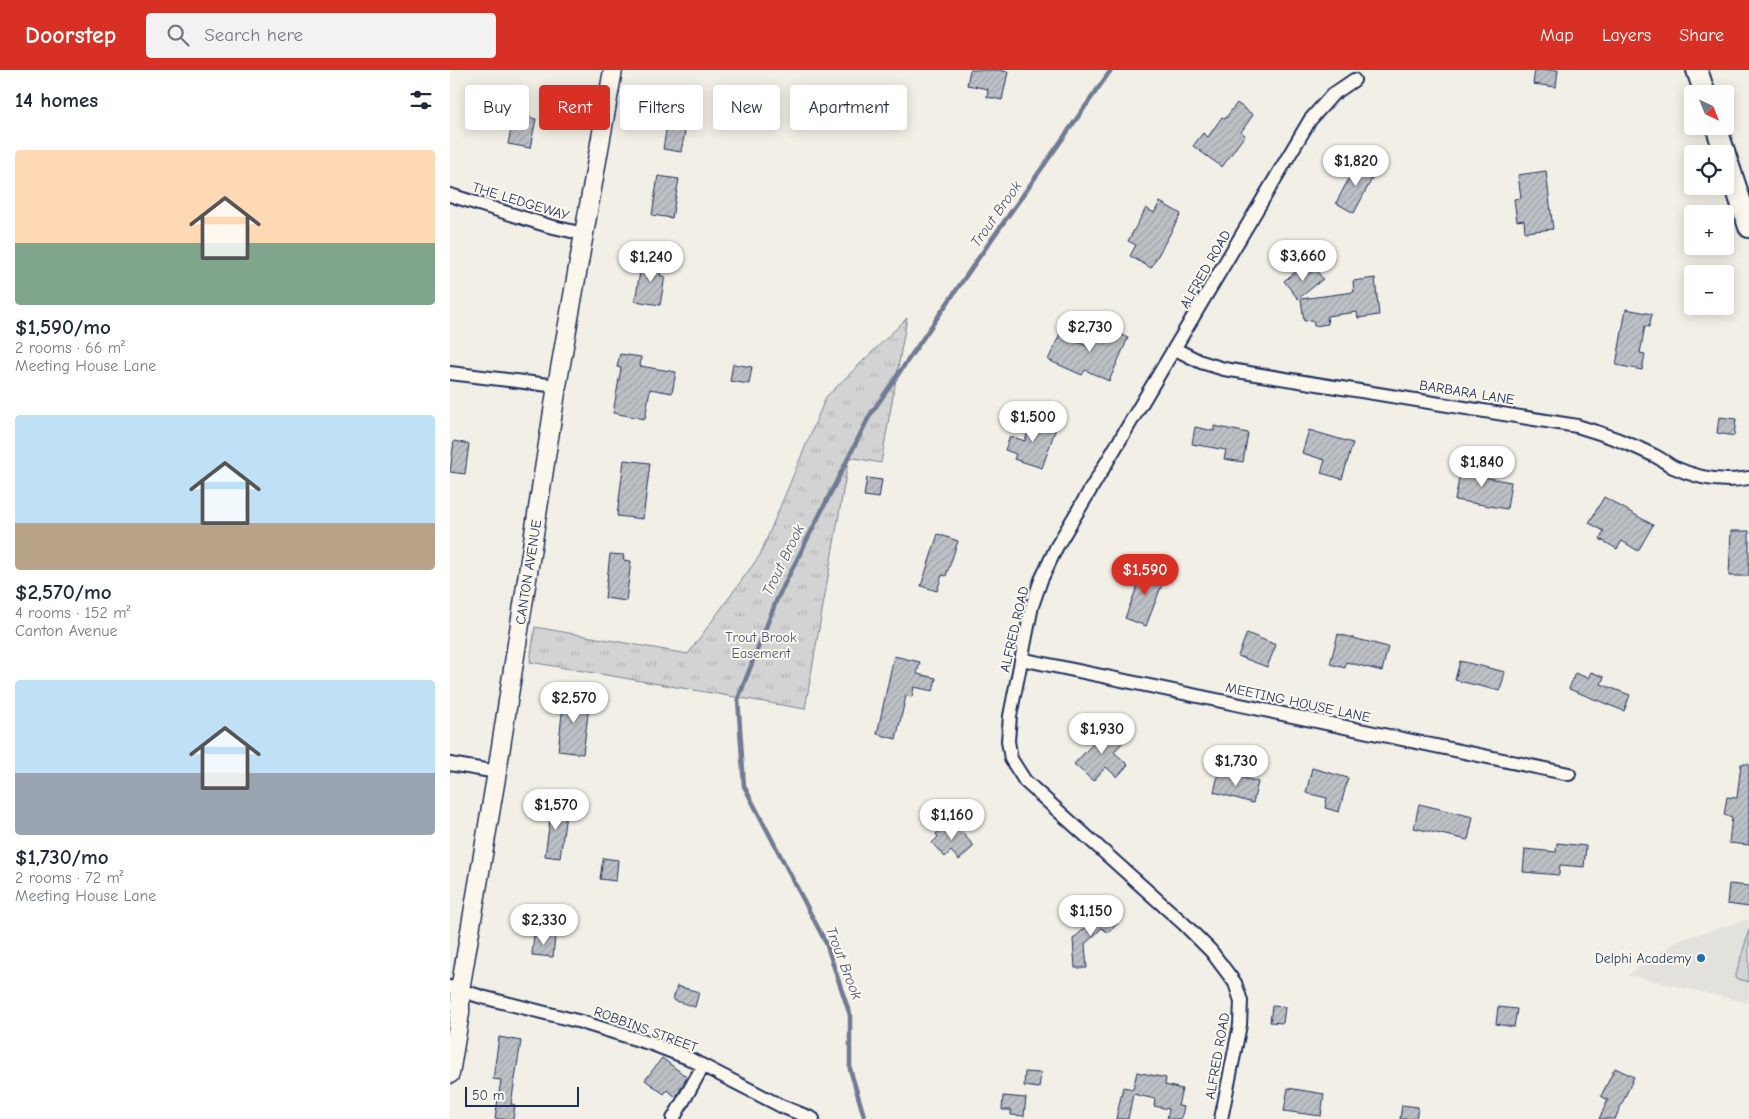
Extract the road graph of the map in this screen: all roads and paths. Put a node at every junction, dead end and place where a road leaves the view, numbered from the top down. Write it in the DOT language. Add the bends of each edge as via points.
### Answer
graph roads {
  1 [pos="613,70"];
  2 [pos="1697,70"];
  3 [pos="1354,80"];
  4 [pos="1702,85"];
  5 [pos="1734,181"];
  6 [pos="450,195"];
  7 [pos="1749,227"];
  8 [pos="584,234"];
  9 [pos="1175,349"];
  10 [pos="450,372"];
  11 [pos="557,386"];
  12 [pos="1749,478"];
  13 [pos="1021,660"];
  14 [pos="450,764"];
  15 [pos="497,772"];
  16 [pos="1569,774"];
  17 [pos="455,988"];
  18 [pos="703,1066"];
  19 [pos="450,1074"];
  20 [pos="673,1119"];
  21 [pos="813,1119"];
  22 [pos="1221,1119"];
  1 -- 8 [label="main road, CANTON AVENUE"];
  2 -- 4 [label="highway"];
  3 -- 9 [label="street, ALFRED ROAD" via="1332,95 1310,120"];
  5 -- 7 [label="highway"];
  6 -- 8 [label="street, THE LEDGEWAY"];
  8 -- 11 [label="main road, CANTON AVENUE"];
  9 -- 12 [label="street, BARBARA LANE" via="1200,362 1224,369 1577,426 1699,476 1725,480"];
  9 -- 13 [label="street, ALFRED ROAD" via="1049,563 1032,606"];
  10 -- 11 [label="street"];
  11 -- 15 [label="main road, CANTON AVENUE"];
  13 -- 16 [label="street, MEETING HOUSE LANE"];
  13 -- 22 [label="street, ALFRED ROAD" via="1008,729 1009,750 1015,767 1032,788 1198,937 1224,966 1239,992 1240,1025"];
  14 -- 15 [label="street"];
  15 -- 17 [label="main road, CANTON AVENUE"];
  17 -- 18 [label="street, ROBBINS STREET" via="602,1028 652,1044"];
  17 -- 19 [label="main road, CANTON AVENUE" via="460,1013"];
  18 -- 20 [label="street"];
  18 -- 21 [label="street, ROBBINS STREET"];
}
